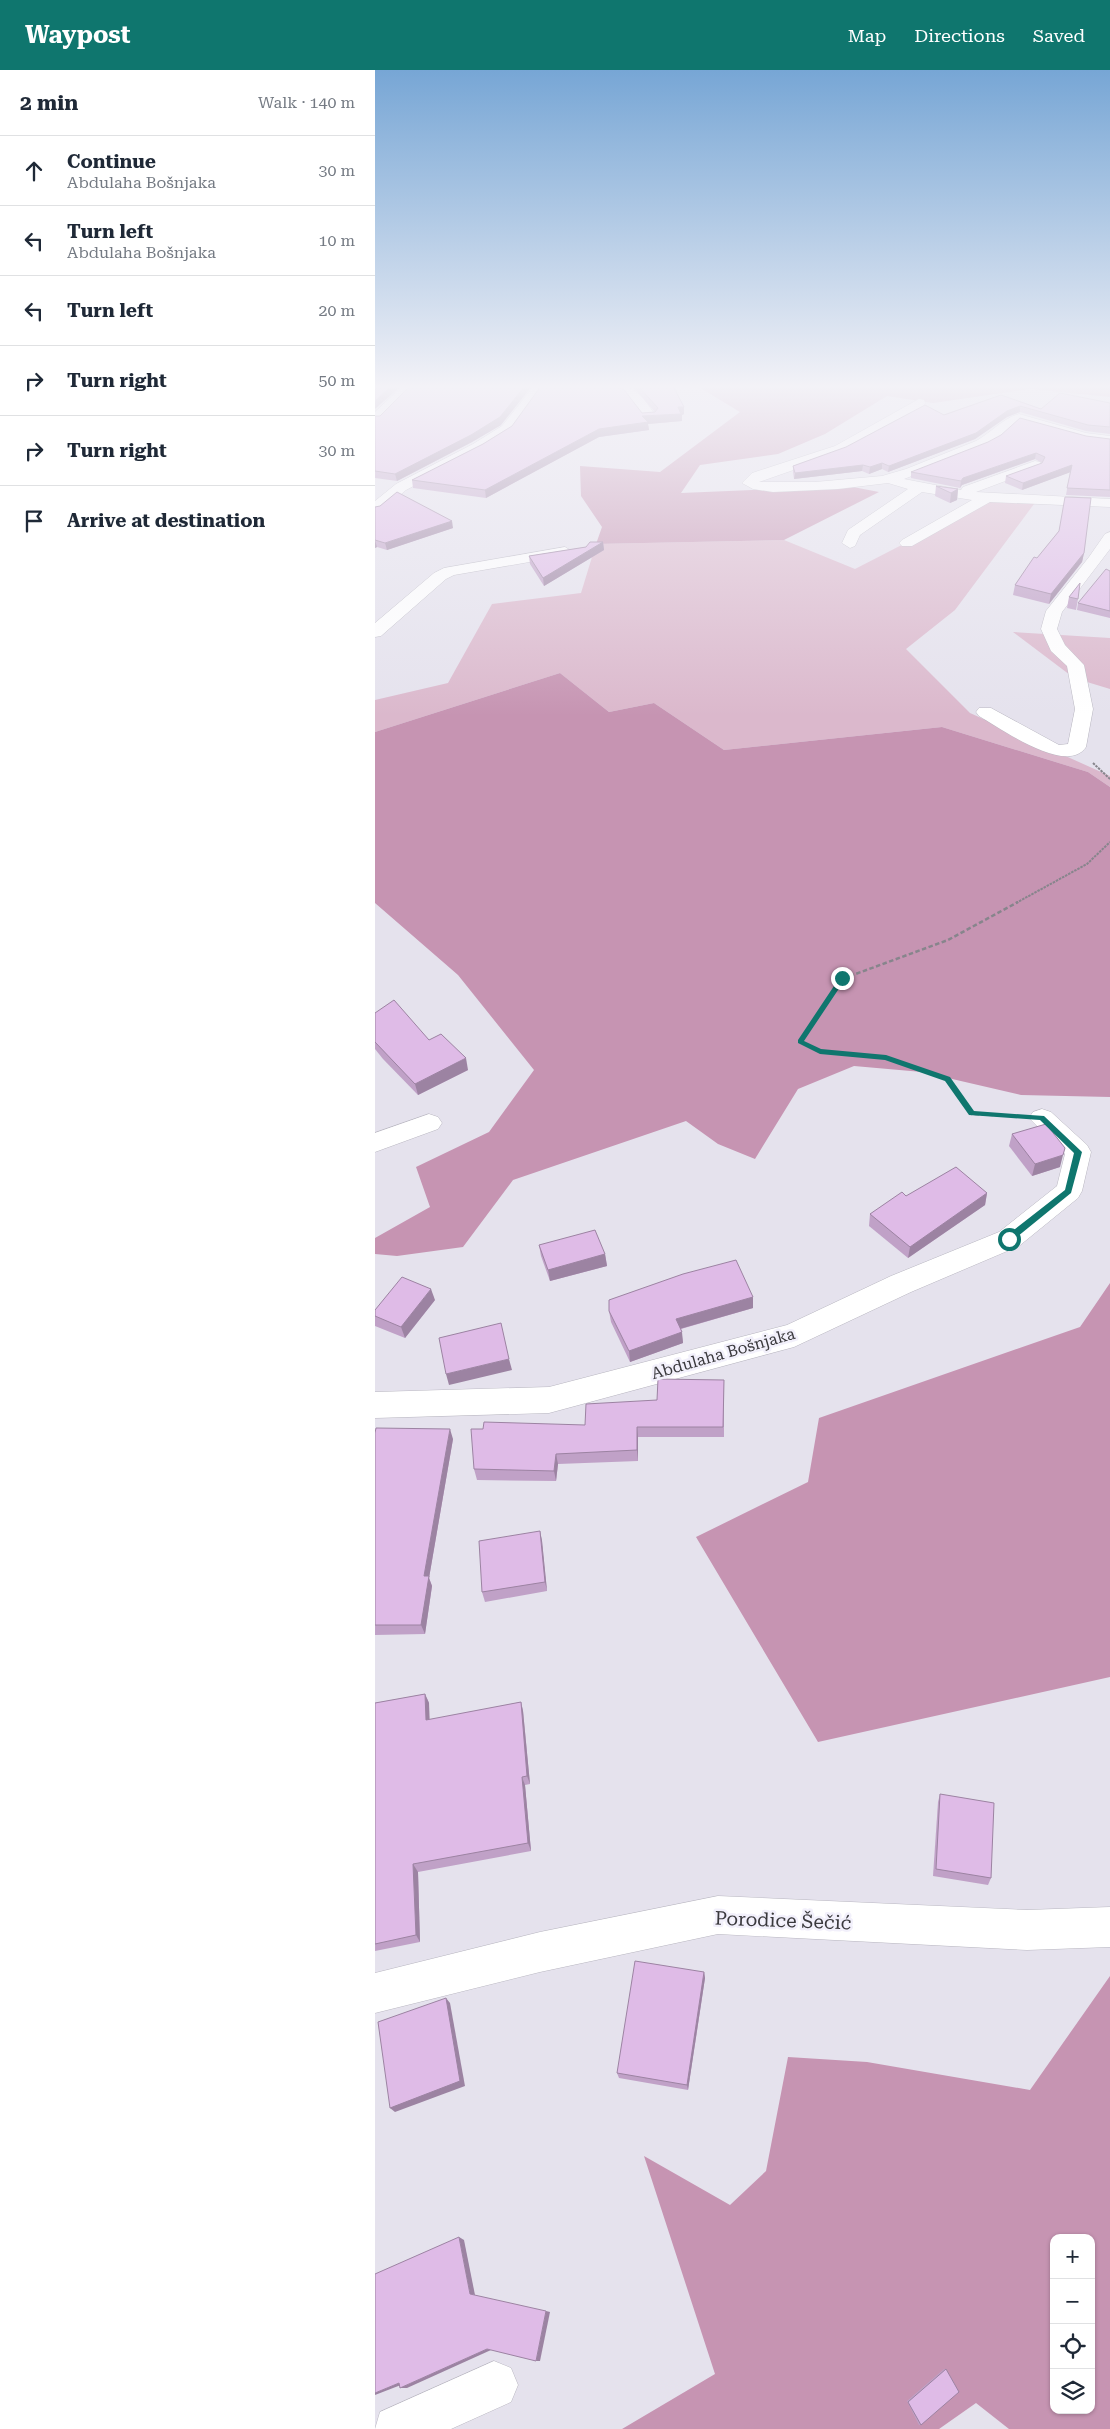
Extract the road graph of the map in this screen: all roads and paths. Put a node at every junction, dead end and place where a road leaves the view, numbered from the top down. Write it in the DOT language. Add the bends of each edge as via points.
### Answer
graph roads {
  1 [pos="390,496"];
  2 [pos="907,496"];
  3 [pos="990,496"];
  4 [pos="991,496"];
  5 [pos="1110,503"];
  6 [pos="375,509"];
  7 [pos="1110,537"];
  8 [pos="850,542"];
  9 [pos="907,543"];
  10 [pos="581,550"];
  11 [pos="375,632"];
  12 [pos="985,712"];
  13 [pos="1110,842"];
  14 [pos="1042,1118"];
  15 [pos="429,1123"];
  16 [pos="375,1143"];
  17 [pos="375,1405"];
  18 [pos="1110,1927"];
  19 [pos="375,1993"];
  20 [pos="494,2385"];
  21 [pos="397,2429"];
  1 -- 6 [label="street"];
  2 -- 8 [label="street" via="853,533"];
  3 -- 9 [label="street"];
  4 -- 5 [label="street"];
  7 -- 12 [label="street" via="1054,611 1049,629 1057,647 1075,665 1084,709 1077,747 1055,750"];
  10 -- 11 [label="street" via="450,571"];
  13 -- 14 [label="path" via="1087,864 948,940 842,978 800,1041 820,1052 886,1058 947,1079 972,1114"];
  14 -- 17 [label="street, Abdulaha Bošnjaka" via="1078,1152 1069,1191 1009,1239 901,1284 794,1335 549,1400"];
  15 -- 16 [label="street"];
  18 -- 19 [label="street, Porodice Šečić" via="1027,1930 718,1915 541,1952"];
  20 -- 21 [label="street"];
}
